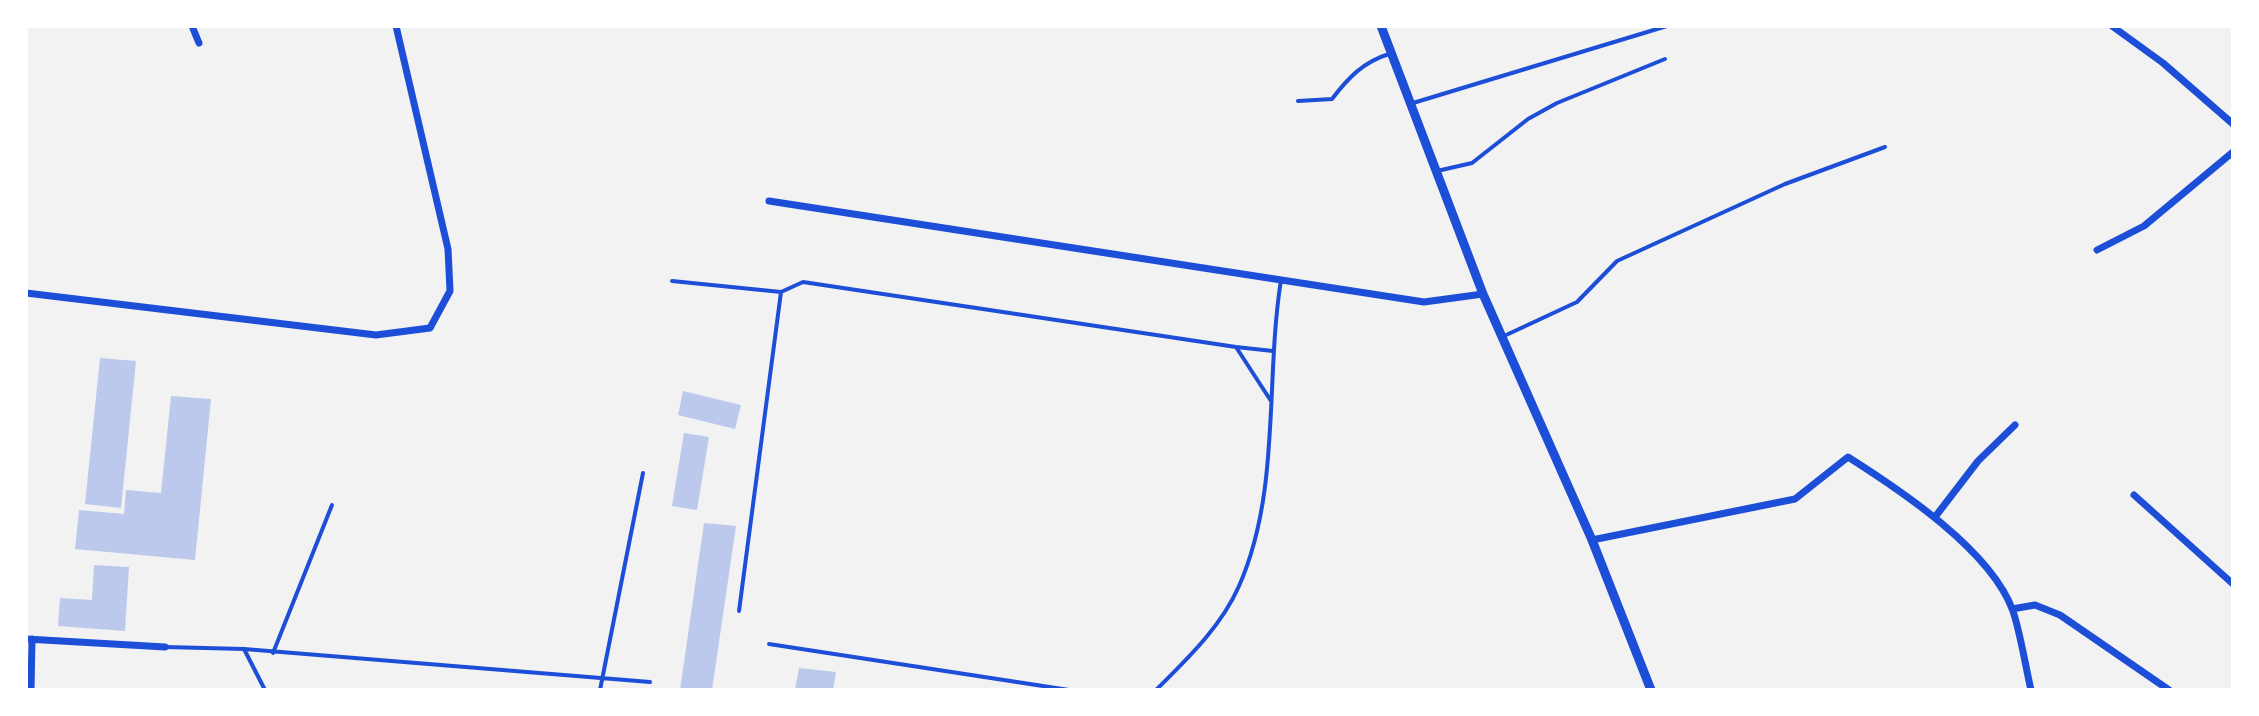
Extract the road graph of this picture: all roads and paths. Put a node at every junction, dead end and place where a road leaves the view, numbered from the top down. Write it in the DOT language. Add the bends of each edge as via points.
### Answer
graph roads {
  1 [pos="192,26"];
  2 [pos="396,26"];
  3 [pos="1381,26"];
  4 [pos="1667,26"];
  5 [pos="2112,26"];
  6 [pos="199,43"];
  7 [pos="1391,53"];
  8 [pos="1665,59"];
  9 [pos="1298,101"];
  10 [pos="1410,104"];
  11 [pos="2233,124"];
  12 [pos="1885,147"];
  13 [pos="2233,152"];
  14 [pos="1436,172"];
  15 [pos="769,201"];
  16 [pos="2097,250"];
  17 [pos="1281,280"];
  18 [pos="672,281"];
  19 [pos="781,292"];
  20 [pos="26,293"];
  21 [pos="1483,294"];
  22 [pos="1502,337"];
  23 [pos="1236,347"];
  24 [pos="1273,351"];
  25 [pos="1271,401"];
  26 [pos="2015,425"];
  27 [pos="643,473"];
  28 [pos="2134,495"];
  29 [pos="332,505"];
  30 [pos="1935,517"];
  31 [pos="1592,540"];
  32 [pos="2233,584"];
  33 [pos="2012,609"];
  34 [pos="739,611"];
  35 [pos="29,639"];
  36 [pos="769,644"];
  37 [pos="165,647"];
  38 [pos="244,649"];
  39 [pos="273,653"];
  40 [pos="603,678"];
  41 [pos="650,682"];
  42 [pos="31,690"];
  43 [pos="265,690"];
  44 [pos="600,690"];
  45 [pos="1069,690"];
  46 [pos="1156,690"];
  47 [pos="1651,690"];
  48 [pos="2031,690"];
  49 [pos="2169,690"];
  1 -- 6 [label="street"];
  2 -- 20 [label="street" via="448,249 450,291 430,328 376,335"];
  3 -- 7 [label="street"];
  4 -- 10 [label="lane"];
  5 -- 11 [label="street"];
  7 -- 9 [label="lane" via="1370,60 1332,99"];
  7 -- 10 [label="street"];
  8 -- 14 [label="lane" via="1557,103 1472,163"];
  10 -- 14 [label="street"];
  12 -- 22 [label="lane" via="1785,184 1617,261 1577,302"];
  13 -- 16 [label="street" via="2144,226"];
  14 -- 21 [label="street"];
  15 -- 17 [label="street"];
  17 -- 21 [label="street" via="1424,302"];
  17 -- 24 [label="lane"];
  18 -- 19 [label="lane"];
  19 -- 23 [label="lane" via="803,282"];
  19 -- 34 [label="lane"];
  21 -- 22 [label="street"];
  22 -- 31 [label="street"];
  23 -- 24 [label="lane"];
  23 -- 25 [label="lane"];
  24 -- 25 [label="lane"];
  25 -- 46 [label="lane" via="1259,527 1238,587 1204,641"];
  26 -- 30 [label="street" via="1978,461"];
  27 -- 40 [label="lane"];
  28 -- 32 [label="street"];
  29 -- 39 [label="lane"];
  30 -- 31 [label="street" via="1848,457 1795,499"];
  30 -- 33 [label="street" via="1954,533"];
  31 -- 47 [label="street"];
  33 -- 48 [label="street"];
  33 -- 49 [label="street" via="2035,605 2060,615"];
  35 -- 37 [label="street"];
  35 -- 42 [label="street"];
  36 -- 45 [label="lane"];
  37 -- 38 [label="lane"];
  38 -- 39 [label="lane"];
  38 -- 43 [label="lane"];
  39 -- 40 [label="lane"];
  40 -- 41 [label="lane"];
  40 -- 44 [label="lane"];
}
